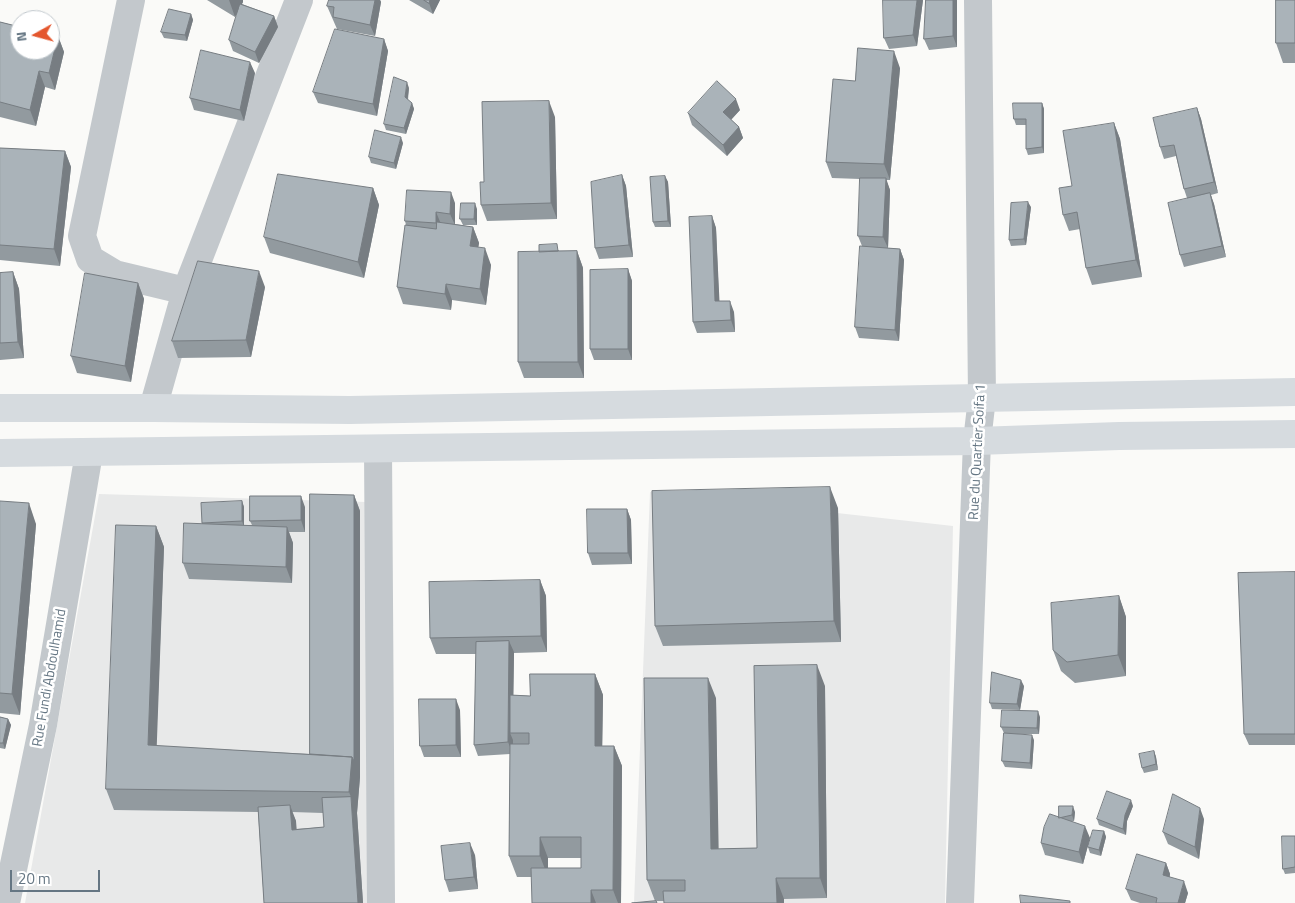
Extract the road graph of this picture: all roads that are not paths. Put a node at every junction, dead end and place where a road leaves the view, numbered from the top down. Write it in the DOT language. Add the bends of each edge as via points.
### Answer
graph roads {
  1 [pos="131,0"];
  2 [pos="299,0"];
  3 [pos="978,0"];
  4 [pos="186,291"];
  5 [pos="1295,392"];
  6 [pos="982,398"];
  7 [pos="0,408"];
  8 [pos="153,408"];
  9 [pos="1295,434"];
  10 [pos="978,441"];
  11 [pos="378,448"];
  12 [pos="89,453"];
  13 [pos="0,454"];
  14 [pos="6,903"];
  15 [pos="380,903"];
  16 [pos="960,903"];
  1 -- 4 [label="street" via="82,236 90,260 115,274"];
  2 -- 4 [label="street"];
  3 -- 6 [label="street, Rue du Quartier Soifa 1"];
  4 -- 8 [label="street"];
  5 -- 6 [label="main road"];
  6 -- 8 [label="main road" via="350,410"];
  6 -- 10 [label="street, Rue du Quartier Soifa 1"];
  7 -- 8 [label="main road"];
  9 -- 10 [label="main road"];
  10 -- 11 [label="main road"];
  10 -- 16 [label="street, Rue du Quartier Soifa 1"];
  11 -- 12 [label="main road"];
  11 -- 15 [label="street"];
  12 -- 13 [label="main road"];
  12 -- 14 [label="street, Rue Fundi Abdoulhamid" via="43,725"];
}
